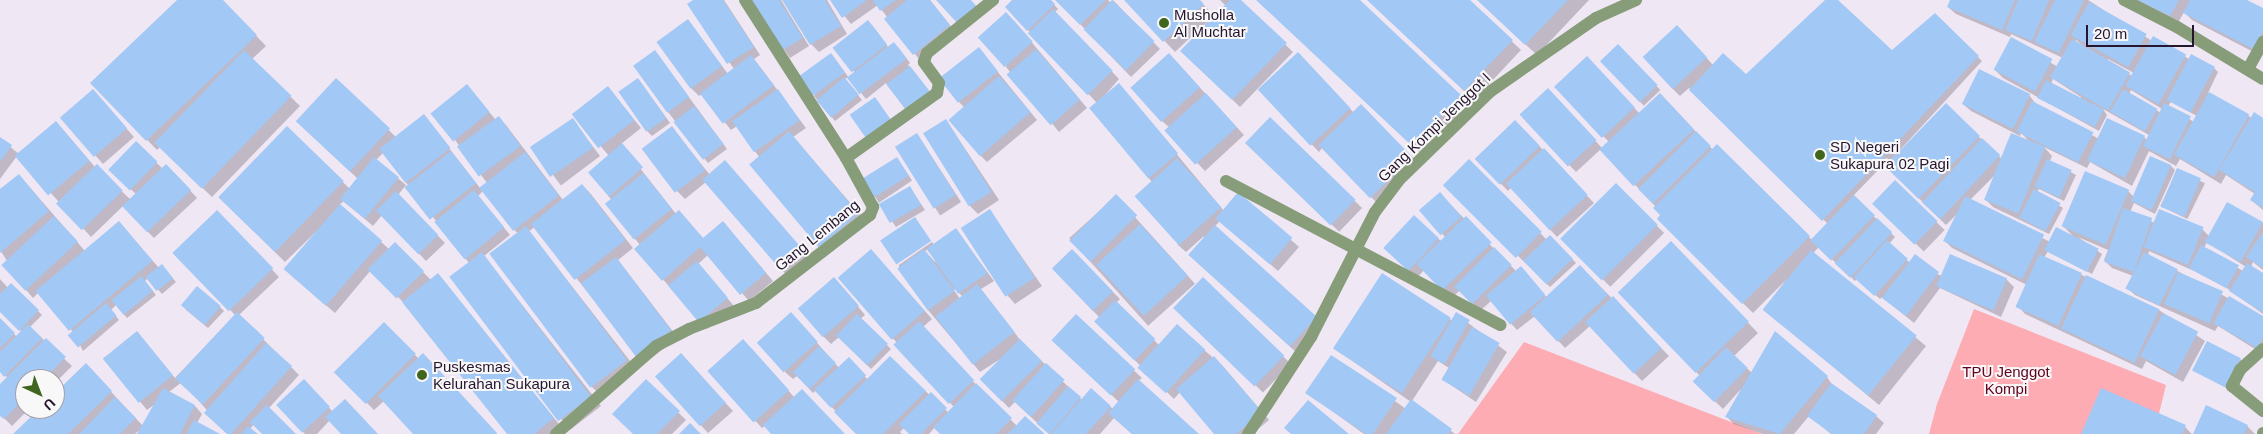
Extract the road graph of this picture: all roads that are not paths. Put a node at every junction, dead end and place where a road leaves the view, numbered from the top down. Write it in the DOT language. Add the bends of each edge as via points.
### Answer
graph roads {
  1 [pos="745,0"];
  2 [pos="993,0"];
  3 [pos="1636,0"];
  4 [pos="2124,0"];
  5 [pos="2263,42"];
  6 [pos="2248,70"];
  7 [pos="2263,78"];
  8 [pos="846,158"];
  9 [pos="1226,181"];
  10 [pos="1357,248"];
  11 [pos="1500,325"];
  12 [pos="2263,349"];
  13 [pos="2263,412"];
  14 [pos="556,434"];
  15 [pos="1248,434"];
  1 -- 8 [label="street, Gang Lembang"];
  2 -- 8 [label="street" via="927,53 924,62 939,83 937,93"];
  3 -- 10 [label="street, Gang Kompi Jenggot I" via="1596,18 1491,91 1398,181 1375,212"];
  4 -- 6 [label="street" via="2178,27"];
  5 -- 6 [label="street"];
  6 -- 7 [label="street"];
  8 -- 14 [label="street, Gang Lembang" via="873,207 870,215 756,303 689,329 656,346"];
  9 -- 10 [label="street"];
  10 -- 11 [label="street"];
  10 -- 15 [label="street, Gang Kompi Jenggot I" via="1311,337"];
  12 -- 13 [label="street" via="2240,370 2232,386"];
}
